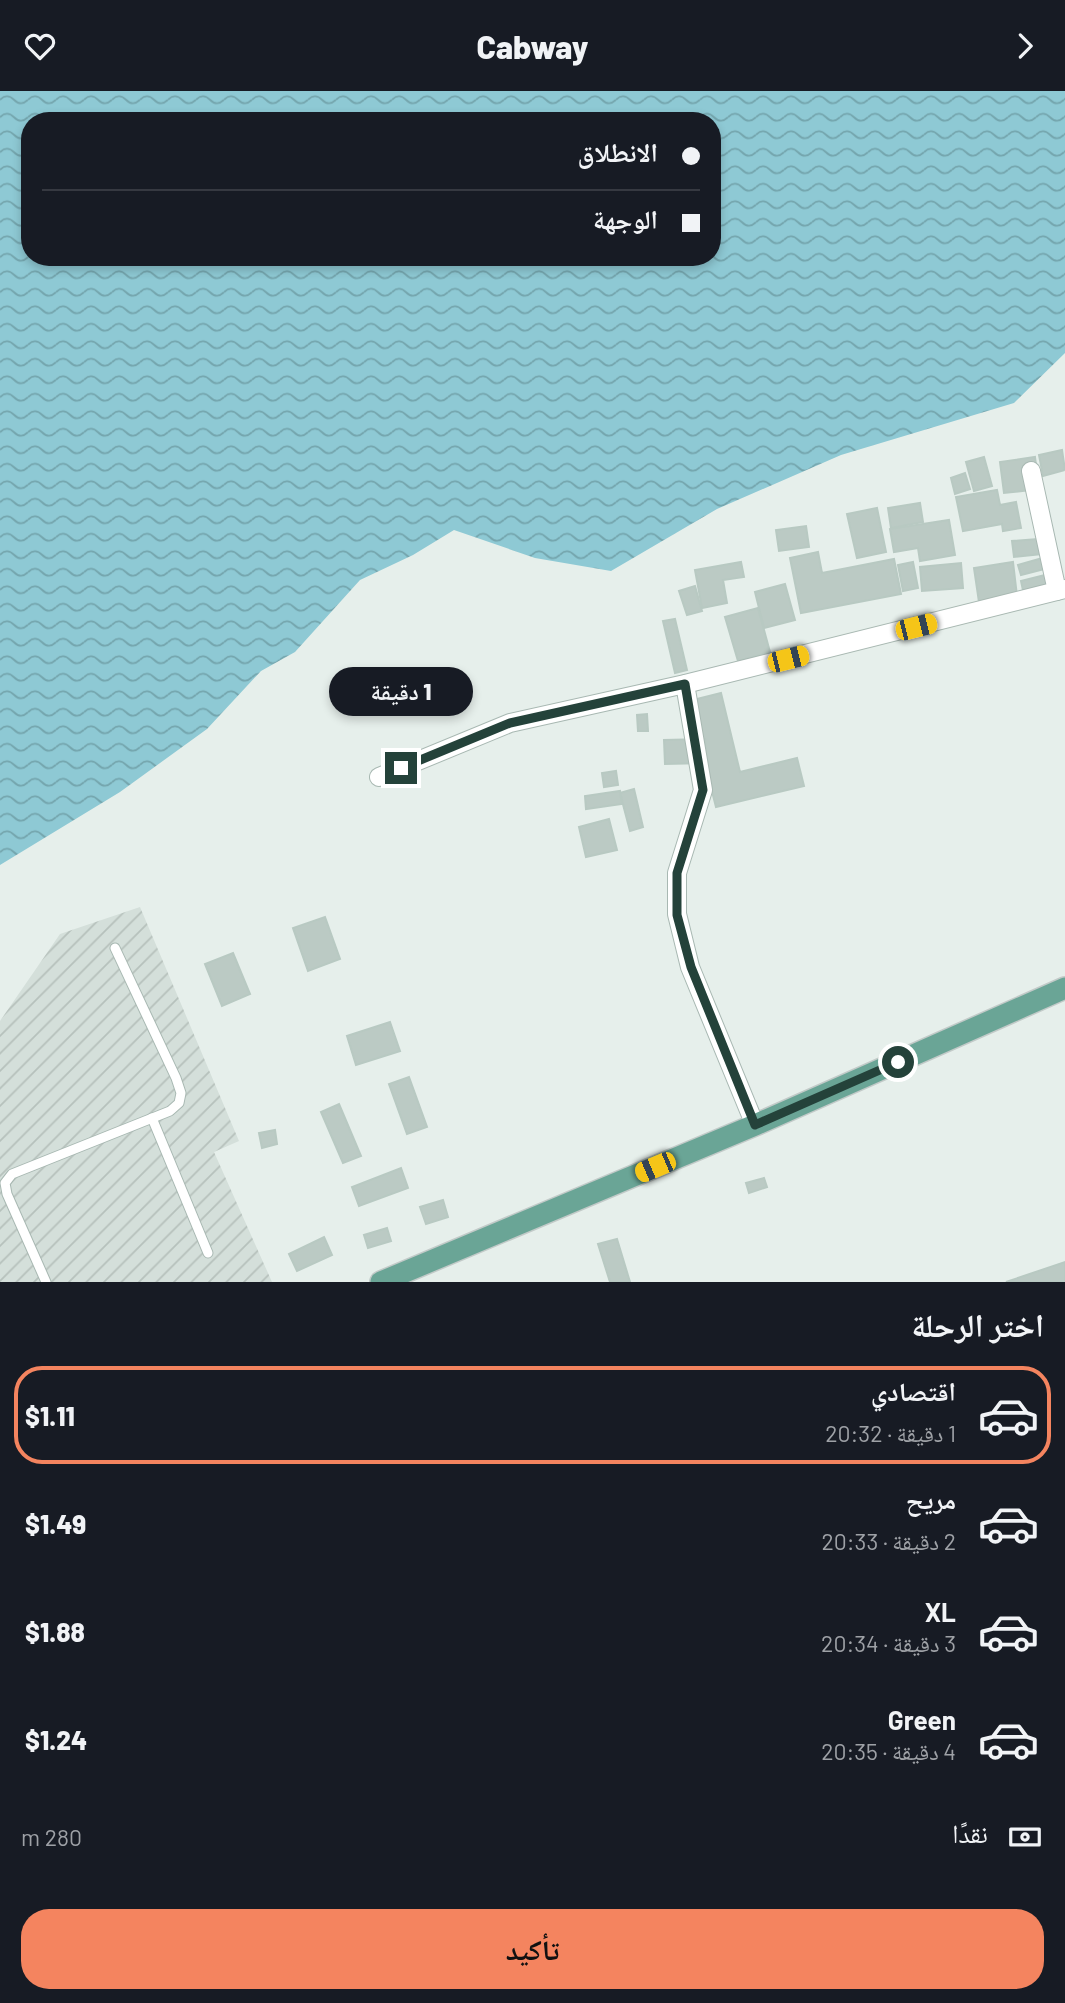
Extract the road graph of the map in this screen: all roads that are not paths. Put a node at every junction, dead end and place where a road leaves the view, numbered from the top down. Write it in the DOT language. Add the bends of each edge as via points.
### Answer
graph roads {
  1 [pos="1031,471"];
  2 [pos="1061,590"];
  3 [pos="685,684"];
  4 [pos="379,777"];
  5 [pos="115,949"];
  6 [pos="1065,988"];
  7 [pos="152,1118"];
  8 [pos="755,1125"];
  9 [pos="208,1253"];
  10 [pos="46,1282"];
  11 [pos="381,1282"];
  1 -- 2 [label="street"];
  2 -- 3 [label="street"];
  3 -- 4 [label="street" via="510,723"];
  3 -- 8 [label="street" via="703,790 677,873 677,915 691,967"];
  5 -- 7 [label="lane" via="181,1093 179,1103"];
  6 -- 8 [label="main road"];
  7 -- 9 [label="lane"];
  7 -- 10 [label="lane" via="12,1174 5,1183"];
  8 -- 11 [label="main road"];
}
